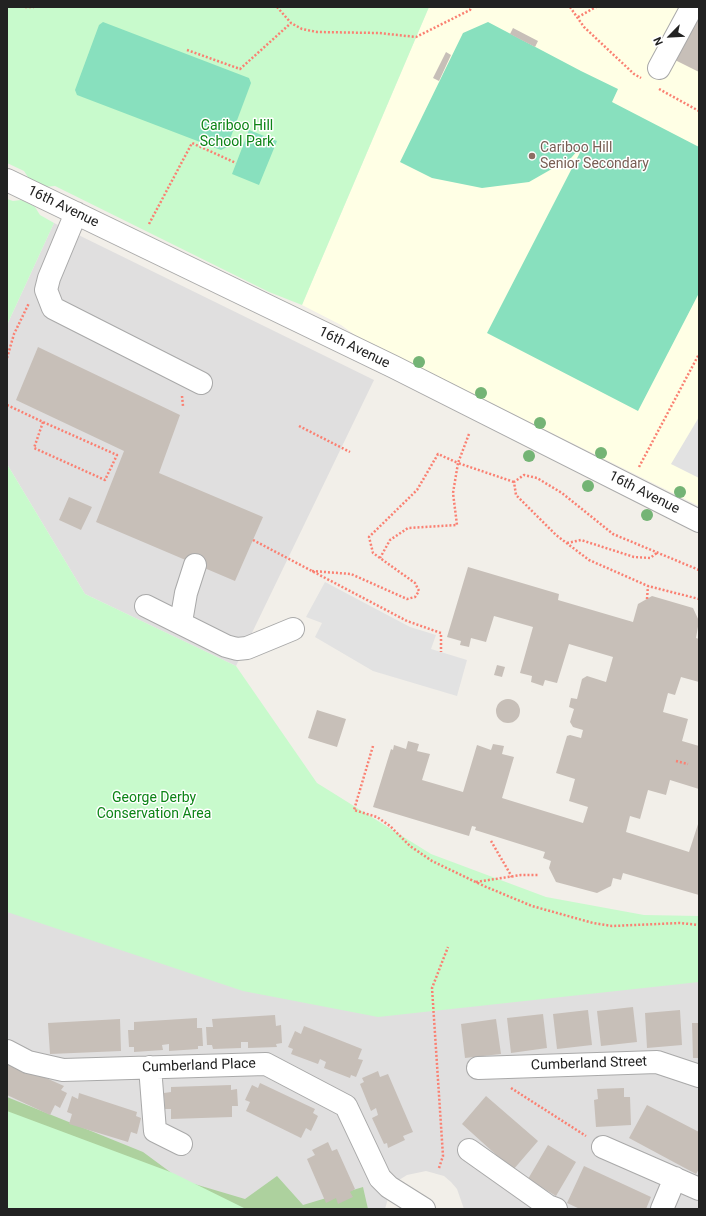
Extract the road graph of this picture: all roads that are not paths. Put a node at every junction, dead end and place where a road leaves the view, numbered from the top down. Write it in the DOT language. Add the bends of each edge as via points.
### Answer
graph roads {
  1 [pos="692,7"];
  2 [pos="659,68"];
  3 [pos="7,180"];
  4 [pos="76,213"];
  5 [pos="201,382"];
  6 [pos="699,521"];
  7 [pos="195,564"];
  8 [pos="146,606"];
  9 [pos="181,622"];
  10 [pos="293,629"];
  11 [pos="7,1051"];
  12 [pos="150,1067"];
  13 [pos="478,1068"];
  14 [pos="699,1076"];
  15 [pos="181,1144"];
  16 [pos="603,1147"];
  17 [pos="469,1150"];
  18 [pos="675,1178"];
  19 [pos="699,1189"];
  20 [pos="424,1209"];
  21 [pos="556,1209"];
  22 [pos="662,1209"];
  1 -- 2 [label="street"];
  3 -- 4 [label="street, 16th Avenue"];
  4 -- 5 [label="street" via="46,290 53,308"];
  4 -- 6 [label="street, 16th Avenue" via="394,366"];
  7 -- 9 [label="street"];
  8 -- 9 [label="street"];
  9 -- 10 [label="street" via="226,646 237,649 247,648"];
  11 -- 12 [label="street, Cumberland Place" via="28,1062 63,1070"];
  12 -- 15 [label="street" via="155,1131"];
  12 -- 20 [label="street, Cumberland Place" via="266,1064 273,1067 346,1106 380,1178 389,1187"];
  13 -- 14 [label="street, Cumberland Street" via="657,1062"];
  16 -- 18 [label="street"];
  17 -- 21 [label="street" via="548,1206"];
  18 -- 19 [label="street"];
  18 -- 22 [label="street"];
}
